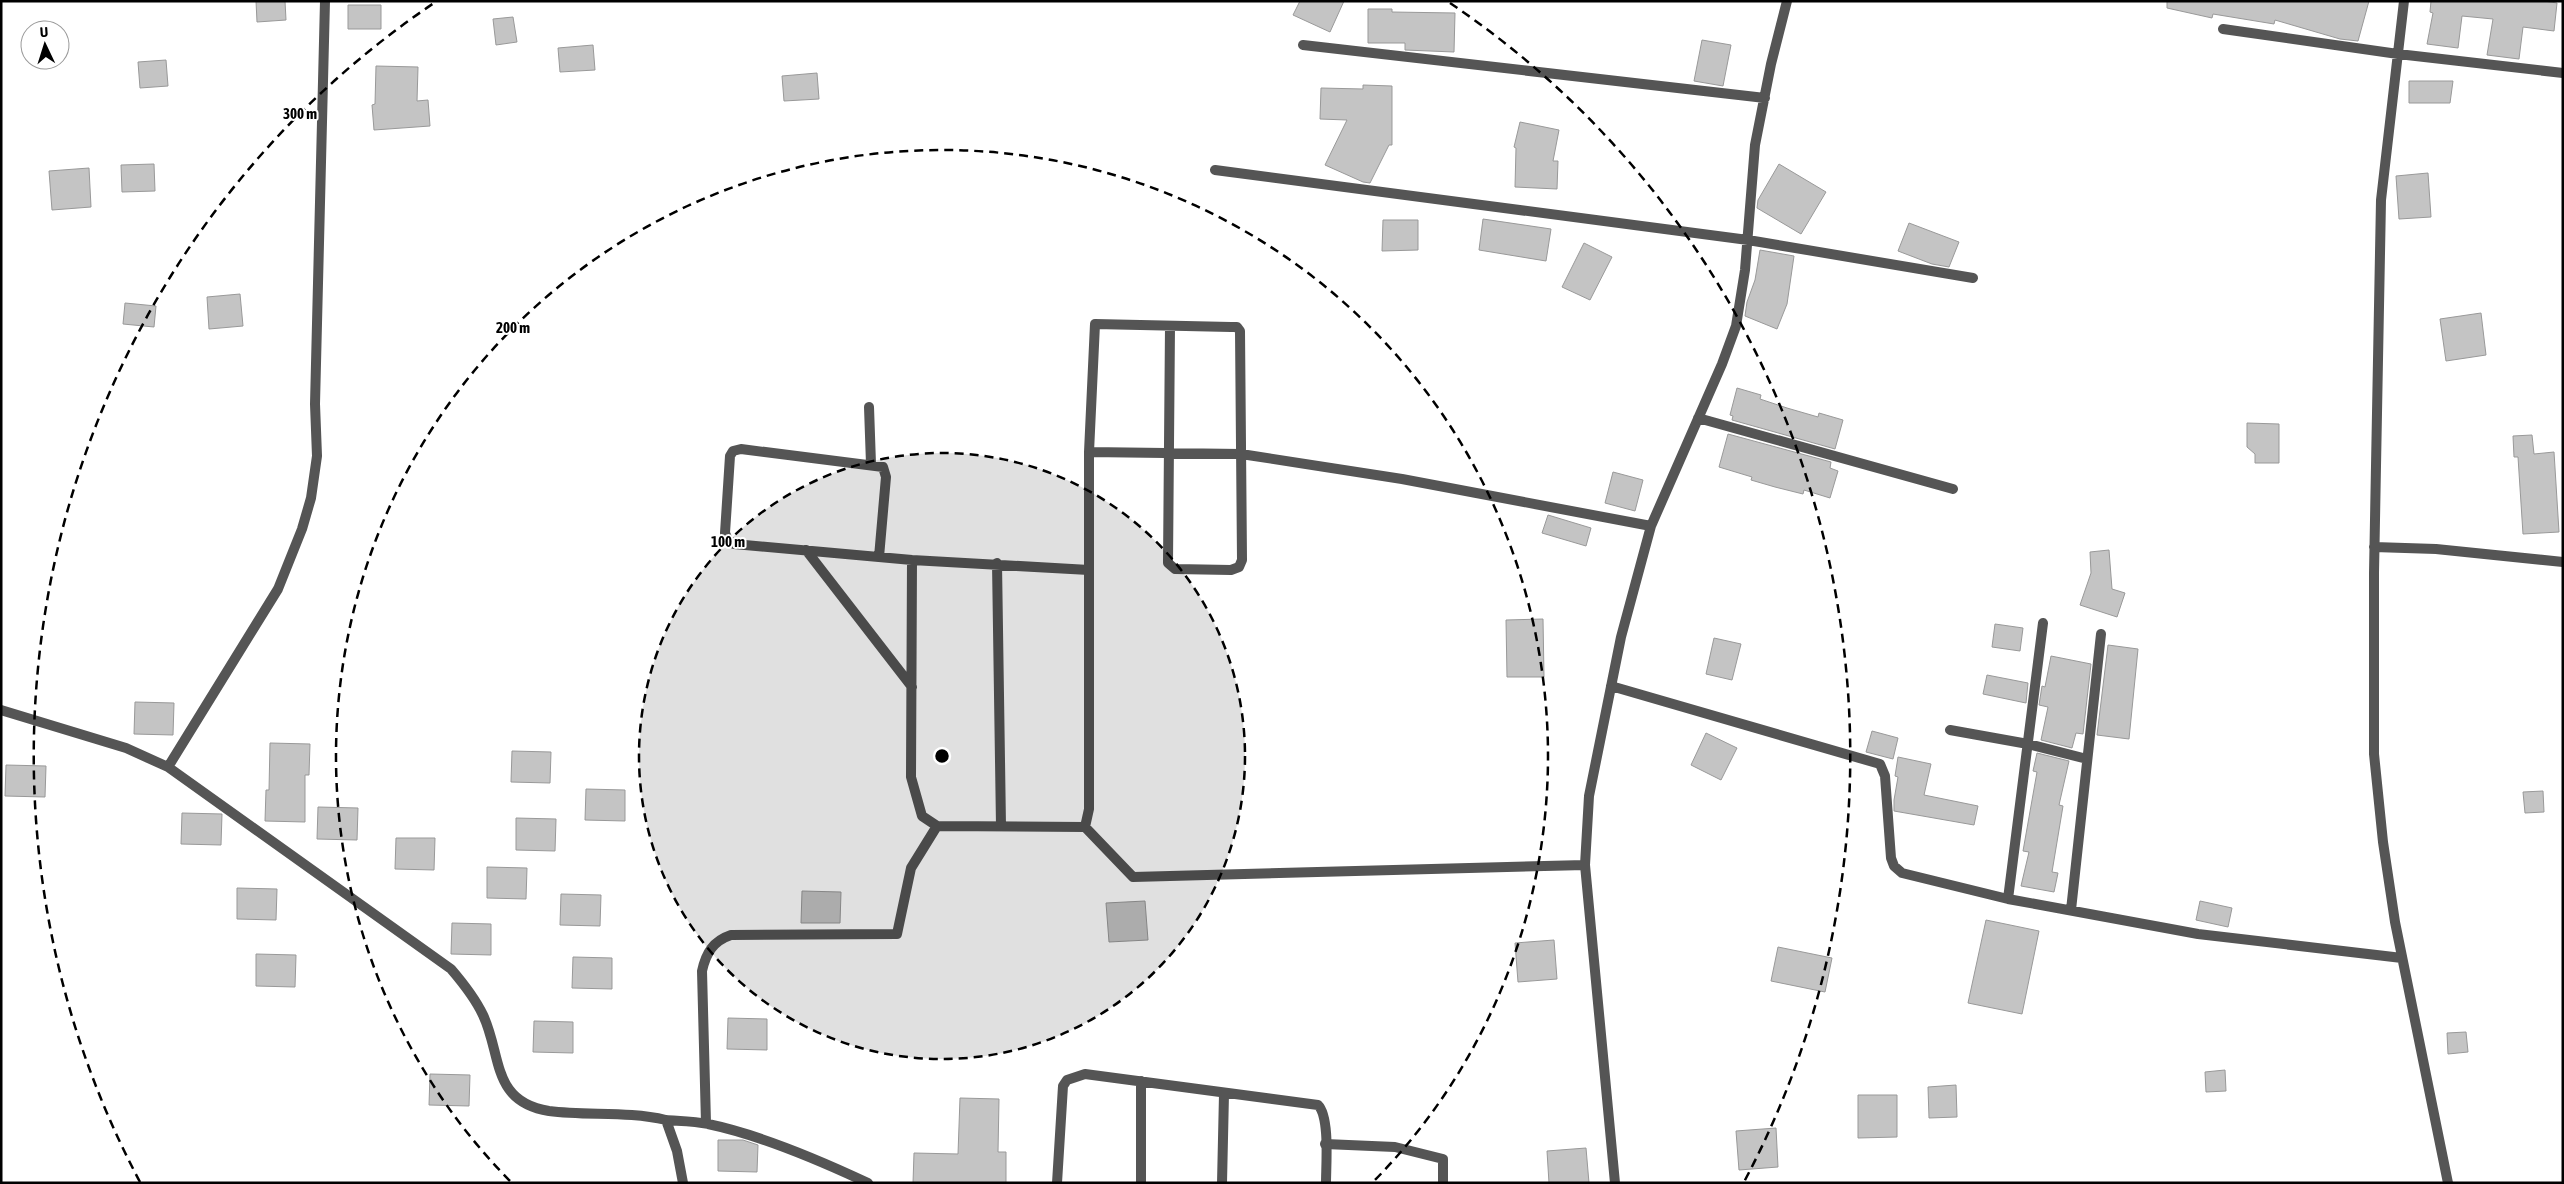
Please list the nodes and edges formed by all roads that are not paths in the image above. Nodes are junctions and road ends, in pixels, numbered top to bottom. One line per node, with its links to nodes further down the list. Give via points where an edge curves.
1 (325, 1): 36 (street, via 315,395 317,456 310,498 302,529 278,589)
2 (1787, 1): 8 (street)
3 (2404, 1): 6 (street)
4 (2222, 29): 6 (street)
5 (1303, 45): 8 (street)
6 (2398, 54): 7 (street); 21 (street, via 2381,200)
7 (2563, 73)
8 (1765, 98): 10 (street, via 1755,145)
9 (1215, 170): 10 (street)
10 (1748, 240): 11 (street); 14 (street, via 1736,326)
11 (1973, 278)
12 (1170, 326): 15 (street, via 1095,324); 16 (street); 17 (street, via 1237,327 1240,331)
13 (868, 407): 18 (street)
14 (1698, 418): 19 (street); 20 (street)
15 (1089, 452): 16 (street); 27 (street)
16 (1168, 453): 17 (street); 17 (street, via 1168,563 1175,569 1231,570 1239,567 1242,560)
17 (1241, 454): 20 (street)
18 (872, 464): 22 (street, via 741,448 733,451 729,466 725,533 728,540 734,544); 23 (street, via 883,467 886,477)
19 (1954, 489)
20 (1651, 526): 30 (street, via 1631,594)
21 (2374, 547): 25 (street, via 2436,548); 43 (street, via 2374,754 2383,842)
22 (806, 550): 23 (street); 31 (street)
23 (879, 557): 24 (street)
24 (912, 560): 26 (street); 31 (street)
25 (2563, 562)
26 (997, 563): 27 (street); 38 (street)
27 (1089, 570): 39 (street, via 1089,809)
28 (2043, 623): 34 (street)
29 (2101, 634): 35 (street)
30 (1611, 686): 40 (street, via 1589,796); 41 (street, via 1880,764 1886,776 1891,858 1898,870)
31 (912, 687): 37 (street, via 912,777 922,816)
32 (1, 710): 36 (street, via 126,748)
33 (1950, 730): 34 (street)
34 (2028, 744): 35 (street); 41 (street)
35 (2087, 759): 42 (street)
36 (168, 767): 46 (street, via 450,969 484,1016 501,1077 509,1092 524,1103 548,1111 649,1116)
37 (937, 826): 38 (street); 47 (street, via 911,868 897,934 731,935 721,938 711,947 702,971)
38 (1001, 826): 39 (street)
39 (1085, 827): 40 (street, via 1133,877)
40 (1585, 864): 56 (street)
41 (2008, 899): 42 (street)
42 (2071, 910): 43 (street, via 2198,934)
43 (2402, 958): 57 (street)
44 (1141, 1081): 45 (street); 51 (street, via 1085,1074 1066,1080 1062,1094); 52 (street)
45 (1224, 1094): 48 (street, via 1318,1105 1324,1115); 53 (street)
46 (666, 1120): 47 (street); 49 (street, via 677,1151)
47 (706, 1123): 50 (street, via 783,1148)
48 (1326, 1144): 54 (street); 55 (street, via 1395,1147 1443,1159)
49 (683, 1183)
50 (868, 1183)
51 (1057, 1183)
52 (1141, 1183)
53 (1222, 1183)
54 (1326, 1183)
55 (1443, 1183)
56 (1615, 1183)
57 (2448, 1183)

